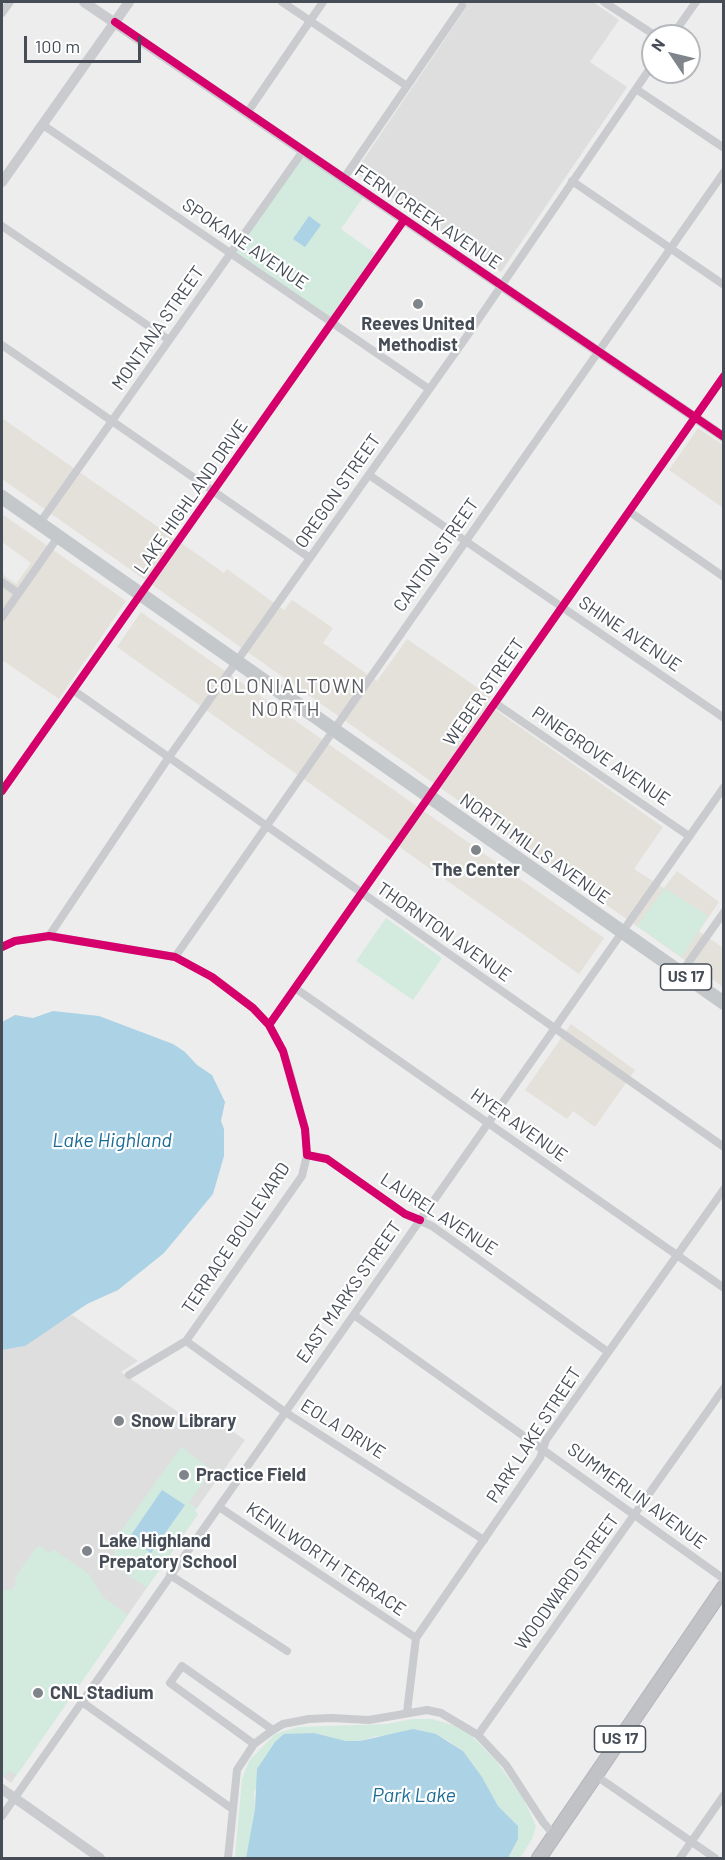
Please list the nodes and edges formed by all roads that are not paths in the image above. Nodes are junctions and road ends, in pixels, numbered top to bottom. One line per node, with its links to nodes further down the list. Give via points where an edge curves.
1 (10, 2): 9 (street)
2 (84, 2): 11 (street, FERN CREEK AVENUE)
3 (129, 2): 11 (street)
4 (282, 2): 10 (street)
5 (323, 2): 10 (street)
6 (604, 2): 13 (street)
7 (696, 2): 12 (street)
8 (462, 6): 15 (street)
9 (2, 13)
10 (310, 20): 15 (street); 17 (street)
11 (115, 22): 17 (street, FERN CREEK AVENUE); 18 (street)
12 (680, 24)
13 (641, 26)
14 (641, 82): 16 (street, OREGON STREET)
15 (407, 86): 22 (street)
16 (636, 89): 19 (street); 23 (street, OREGON STREET)
17 (247, 113): 20 (street, FERN CREEK AVENUE)
18 (43, 125): 24 (street); 28 (street, SPOKANE AVENUE)
19 (723, 148)
20 (303, 151): 22 (street, FERN CREEK AVENUE); 28 (street, MONTANA STREET)
21 (723, 172): 27 (street, CANTON STREET)
22 (344, 178): 25 (street, FERN CREEK AVENUE)
23 (572, 181): 27 (street); 29 (street, OREGON STREET)
24 (2, 182)
25 (405, 220): 29 (street, FERN CREEK AVENUE); 31 (street, LAKE HIGHLAND DRIVE)
26 (2, 226): 32 (street)
27 (672, 249): 30 (street); 34 (street, CANTON STREET)
28 (230, 254): 31 (street, SPOKANE AVENUE); 32 (street, MONTANA STREET)
29 (502, 285): 34 (street, FERN CREEK AVENUE); 36 (street, OREGON STREET)
30 (723, 285)
31 (332, 323): 36 (street, SPOKANE AVENUE); 41 (street, LAKE HIGHLAND DRIVE)
32 (169, 340): 38 (street, MONTANA STREET)
33 (2, 345): 38 (street)
34 (599, 352): 37 (street, FERN CREEK AVENUE); 46 (street, CANTON STREET)
35 (723, 376): 37 (street, WEBER STREET)
36 (429, 389): 40 (street, OREGON STREET)
37 (696, 418): 39 (street, FERN CREEK AVENUE); 43 (street, WEBER STREET)
38 (112, 421): 41 (street); 44 (street, MONTANA STREET)
39 (723, 437)
40 (369, 475): 46 (street, SHINE AVENUE); 47 (street, OREGON STREET)
41 (213, 491): 47 (street); 51 (street, LAKE HIGHLAND DRIVE)
42 (2, 497): 44 (main road, NORTH MILLS AVENUE / US 17)
43 (630, 512): 48 (street); 52 (street, WEBER STREET)
44 (39, 524): 45 (main road, NORTH MILLS AVENUE / US 17)
45 (58, 537): 50 (street); 51 (main road, NORTH MILLS AVENUE / US 17)
46 (466, 541): 52 (street, SHINE AVENUE); 58 (street, CANTON STREET)
47 (310, 558): 54 (street, OREGON STREET)
48 (723, 577)
49 (2, 582): 50 (street)
50 (18, 593): 53 (street)
51 (141, 595): 54 (main road, NORTH MILLS AVENUE / US 17); 55 (street, LAKE HIGHLAND DRIVE)
52 (562, 608): 56 (street, WEBER STREET); 57 (street, SHINE AVENUE)
53 (2, 617)
54 (238, 662): 58 (main road, NORTH MILLS AVENUE / US 17); 59 (street, OREGON STREET)
55 (73, 690): 59 (street, THORNTON AVENUE); 61 (street, LAKE HIGHLAND DRIVE)
56 (495, 703): 62 (street, WEBER STREET); 64 (street, PINEGROVE AVENUE)
57 (723, 718)
58 (334, 730): 62 (main road, NORTH MILLS AVENUE / US 17); 63 (street, CANTON STREET)
59 (169, 757): 63 (street, THORNTON AVENUE); 68 (street, OREGON STREET)
60 (723, 787): 64 (street, EAST MARKS STREET)
61 (2, 791)
62 (429, 796): 65 (street, WEBER STREET); 67 (main road, NORTH MILLS AVENUE / US 17)
63 (266, 827): 65 (street, THORNTON AVENUE); 70 (street, CANTON STREET)
64 (689, 836): 67 (street, EAST MARKS STREET)
65 (363, 894): 72 (street, WEBER STREET); 75 (street, THORNTON AVENUE)
66 (723, 912): 71 (street)
67 (622, 932): 71 (main road, NORTH MILLS AVENUE / US 17); 75 (street, EAST MARKS STREET)
68 (50, 936): 69 (street, TERRACE BOULEVARD); 70 (street, TERRACE BOULEVARD)
69 (2, 947)
70 (175, 957): 74 (street, TERRACE BOULEVARD, via 236,994)
71 (681, 973): 73 (main road, NORTH MILLS AVENUE / US 17)
72 (295, 988): 74 (street, WEBER STREET); 76 (street, HYER AVENUE)
73 (723, 1003)
74 (269, 1025): 78 (street, TERRACE BOULEVARD, via 290,1073 305,1129)
75 (555, 1028): 76 (street, EAST MARKS STREET); 77 (street, THORNTON AVENUE)
76 (488, 1124): 80 (street, EAST MARKS STREET); 81 (street, HYER AVENUE)
77 (723, 1146)
78 (307, 1155): 80 (street, LAUREL AVENUE, via 327,1159 405,1214); 84 (street, TERRACE BOULEVARD, via 302,1176)
79 (723, 1189): 81 (street, PARK LAKE STREET)
80 (420, 1220): 83 (street, EAST MARKS STREET); 85 (street, LAUREL AVENUE)
81 (677, 1255): 82 (street, HYER AVENUE); 85 (street, PARK LAKE STREET)
82 (723, 1288)
83 (354, 1315): 88 (street, EAST MARKS STREET); 89 (street, SUMMERLIN AVENUE)
84 (186, 1341): 86 (street, TERRACE BOULEVARD); 88 (street, EOLA DRIVE)
85 (608, 1352): 89 (street, PARK LAKE STREET)
86 (129, 1375)
87 (723, 1388): 91 (street, WOODWARD STREET)
88 (285, 1412): 90 (street, EAST MARKS STREET); 92 (street, EOLA DRIVE)
89 (543, 1449): 91 (street, SUMMERLIN AVENUE); 92 (street, PARK LAKE STREET)
90 (219, 1506): 93 (street, EAST MARKS STREET); 96 (street, KENILWORTH TERRACE)
91 (635, 1515): 94 (street, SUMMERLIN AVENUE); 101 (street, WOODWARD STREET)
92 (484, 1540): 96 (street, PARK LAKE STREET)
93 (170, 1575): 97 (street); 98 (street, EAST MARKS STREET)
94 (723, 1579)
95 (723, 1587): 103 (highway, US 17)
96 (416, 1638): 99 (street, PARK LAKE STREET)
97 (287, 1651)
98 (82, 1702): 106 (street, EAST MARKS STREET); 107 (street)
99 (407, 1712): 100 (street, via 369,1720 309,1719); 101 (street, via 441,1713)
100 (273, 1730): 102 (street); 102 (street, via 182,1666 170,1683)
101 (478, 1735): 109 (street, via 506,1765)
102 (254, 1744): 107 (street, via 237,1770)
103 (595, 1775): 109 (highway, US 17); 110 (street)
104 (2, 1789): 106 (street)
105 (723, 1795): 110 (street)
106 (14, 1797): 108 (street, EAST MARKS STREET); 111 (street)
107 (231, 1808): 112 (street)
108 (2, 1816)
109 (554, 1835): 113 (highway, US 17)
110 (691, 1842): 114 (street); 115 (street)
111 (100, 1858)
112 (228, 1858)
113 (538, 1858)
114 (680, 1858)
115 (715, 1858)

